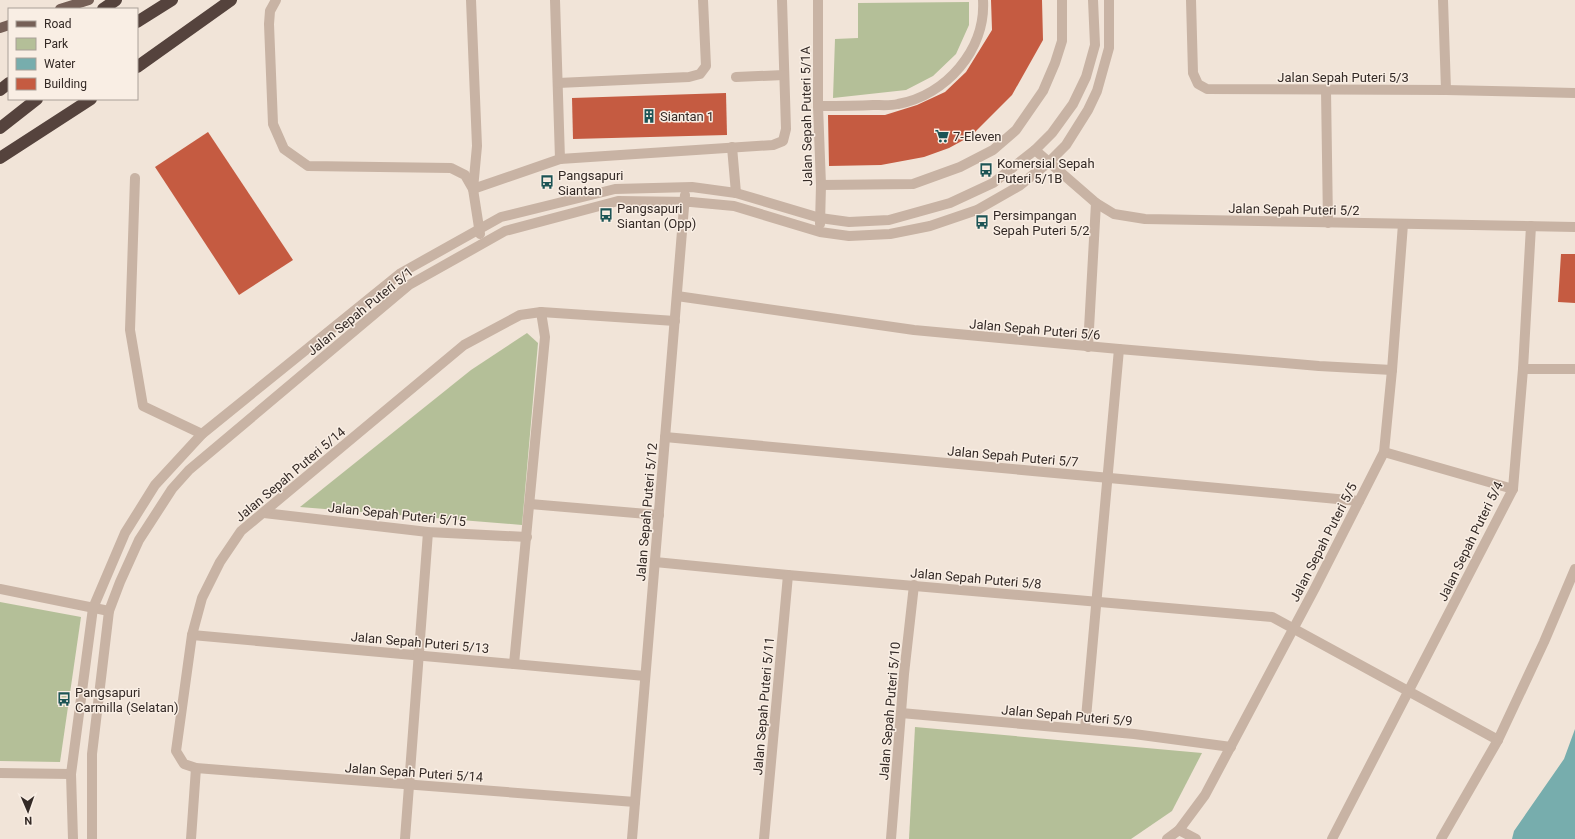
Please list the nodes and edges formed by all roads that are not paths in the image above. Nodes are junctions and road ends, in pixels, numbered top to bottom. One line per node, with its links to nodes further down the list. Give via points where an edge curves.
1 (89, 0): 17 (main road)
2 (116, 0): 18 (highway)
3 (172, 0): 19 (highway)
4 (231, 0): 20 (highway)
5 (276, 0): 41 (street, via 270,10 269,24 272,106 273,124 284,149 308,166 451,168 465,175)
6 (471, 0): 41 (street, via 477,146)
7 (555, 0): 24 (street)
8 (703, 0): 24 (street, via 706,66 700,74 688,77)
9 (782, 0): 21 (street)
10 (818, 0): 31 (street, Jalan Sepah Puteri 5/1A)
11 (983, 0): 31 (street, via 984,14 978,36 966,61 949,80 924,96 897,104)
12 (1062, 0): 39 (street, via 1062,41 1043,91 1016,130 992,150 960,167 913,184)
13 (1093, 0): 34 (street, via 1095,46 1086,77 1073,104 1052,134)
14 (1108, 0): 37 (street, Jalan Sepah Puteri 5/1, via 1109,48 1096,91 1088,110 1066,144)
15 (1191, 0): 26 (street, Jalan Sepah Puteri 5/3, via 1193,73 1198,84 1207,89)
16 (1443, 0): 27 (street)
17 (63, 8)
18 (104, 8)
19 (138, 21)
20 (138, 66)
21 (784, 75): 22 (street); 33 (street, via 786,129 782,140 773,145)
22 (736, 77)
23 (8, 83): 25 (highway)
24 (558, 83): 36 (street)
25 (0, 90)
26 (1326, 90): 27 (street, Jalan Sepah Puteri 5/3); 46 (street)
27 (1446, 90): 28 (street, Jalan Sepah Puteri 5/3)
28 (1575, 93)
29 (36, 100): 32 (highway)
30 (89, 100): 35 (highway)
31 (818, 106): 39 (street, Jalan Sepah Puteri 5/1A)
32 (0, 128)
33 (732, 147): 36 (street); 42 (street)
34 (1035, 150): 37 (street, Jalan Sepah Puteri 5/2); 45 (street, via 993,183 950,203 889,220 849,222)
35 (0, 158)
36 (560, 159): 41 (street)
37 (1049, 162): 44 (street, Jalan Sepah Puteri 5/2); 51 (street, Jalan Sepah Puteri 5/1, via 1020,186 977,210 930,226 890,234 849,236)
38 (135, 178): 61 (street, via 130,330 143,406)
39 (821, 185): 45 (street, Jalan Sepah Puteri 5/1A)
40 (686, 188): 42 (street); 43 (street, Jalan Sepah Puteri 5/12); 50 (street, via 615,189 501,217)
41 (473, 189): 50 (street)
42 (736, 193): 45 (street)
43 (685, 202): 51 (street, Jalan Sepah Puteri 5/1, via 734,206); 52 (street, Jalan Sepah Puteri 5/1, via 618,202 505,231); 53 (street, Jalan Sepah Puteri 5/12)
44 (1096, 203): 46 (street, Jalan Sepah Puteri 5/2, via 1114,214 1145,219); 56 (street)
45 (820, 218): 51 (street, Jalan Sepah Puteri 5/1A)
46 (1328, 223): 47 (street, Jalan Sepah Puteri 5/2)
47 (1403, 224): 48 (street, Jalan Sepah Puteri 5/2); 60 (street, Jalan Sepah Puteri 5/5)
48 (1531, 226): 49 (street, Jalan Sepah Puteri 5/2); 58 (street, Jalan Sepah Puteri 5/4)
49 (1575, 227)
50 (479, 229): 52 (street); 61 (street, via 401,272)
51 (820, 232)
52 (481, 244): 79 (street, Jalan Sepah Puteri 5/1, via 408,286 188,470 138,540)
53 (677, 296): 55 (street, Jalan Sepah Puteri 5/12); 56 (street, Jalan Sepah Puteri 5/6, via 914,330)
54 (541, 312): 55 (street, Jalan Sepah Puteri 5/14); 67 (street, via 545,337); 68 (street, Jalan Sepah Puteri 5/14, via 520,315 464,345)
55 (675, 321): 62 (street, Jalan Sepah Puteri 5/12)
56 (1088, 347): 57 (street, Jalan Sepah Puteri 5/6)
57 (1119, 349): 60 (street, Jalan Sepah Puteri 5/6); 64 (street)
58 (1523, 369): 59 (street); 65 (street, Jalan Sepah Puteri 5/4)
59 (1575, 369)
60 (1392, 370): 63 (street, Jalan Sepah Puteri 5/5)
61 (202, 434): 78 (street, via 155,485 128,527)
62 (665, 437): 64 (street, Jalan Sepah Puteri 5/7); 69 (street, Jalan Sepah Puteri 5/12)
63 (1384, 452): 65 (street); 66 (street, Jalan Sepah Puteri 5/5)
64 (1108, 477): 66 (street, Jalan Sepah Puteri 5/7); 77 (street)
65 (1512, 489): 85 (street, Jalan Sepah Puteri 5/4)
66 (1359, 500): 80 (street, Jalan Sepah Puteri 5/5)
67 (530, 504): 69 (street); 71 (street)
68 (264, 513): 70 (street, Jalan Sepah Puteri 5/15); 81 (street, Jalan Sepah Puteri 5/14, via 241,532 220,562 202,598)
69 (659, 515): 72 (street, Jalan Sepah Puteri 5/12)
70 (428, 532): 71 (street, Jalan Sepah Puteri 5/15); 82 (street)
71 (527, 537): 83 (street)
72 (655, 562): 74 (street, Jalan Sepah Puteri 5/8); 84 (street, Jalan Sepah Puteri 5/12)
73 (1575, 569): 88 (street)
74 (788, 575): 75 (street, Jalan Sepah Puteri 5/8); 101 (street, Jalan Sepah Puteri 5/11)
75 (914, 585): 77 (street, Jalan Sepah Puteri 5/8); 86 (street, Jalan Sepah Puteri 5/10)
76 (0, 589): 78 (street)
77 (1096, 601): 80 (street, Jalan Sepah Puteri 5/8, via 1272,617); 87 (street)
78 (93, 608): 79 (street); 92 (street)
79 (109, 611): 97 (street, Jalan Sepah Puteri 5/1, via 92,754)
80 (1293, 627): 85 (street, Jalan Sepah Puteri 5/8); 89 (street, Jalan Sepah Puteri 5/5)
81 (192, 635): 82 (street, Jalan Sepah Puteri 5/13); 90 (street, Jalan Sepah Puteri 5/14, via 176,751 184,764)
82 (418, 655): 83 (street, Jalan Sepah Puteri 5/13); 93 (street)
83 (514, 664): 84 (street, Jalan Sepah Puteri 5/13)
84 (645, 676): 94 (street, Jalan Sepah Puteri 5/12)
85 (1408, 690): 88 (street, Jalan Sepah Puteri 5/8); 105 (street, Jalan Sepah Puteri 5/4)
86 (901, 713): 87 (street, Jalan Sepah Puteri 5/9); 102 (street, Jalan Sepah Puteri 5/10)
87 (1085, 729): 89 (street, Jalan Sepah Puteri 5/9)
88 (1498, 740): 106 (street)
89 (1231, 746): 95 (street, Jalan Sepah Puteri 5/5, via 1205,795)
90 (196, 768): 93 (street, Jalan Sepah Puteri 5/14); 98 (street)
91 (0, 773): 92 (street)
92 (71, 774): 96 (street)
93 (410, 785): 94 (street, Jalan Sepah Puteri 5/14); 99 (street)
94 (635, 802): 100 (street, Jalan Sepah Puteri 5/12)
95 (1179, 830): 103 (street, Jalan Sepah Puteri 5/5); 104 (street)
96 (73, 839)
97 (92, 839)
98 (191, 839)
99 (405, 839)
100 (632, 839)
101 (764, 839)
102 (891, 839)
103 (1167, 839)
104 (1196, 839)
105 (1332, 839)
106 (1441, 839)

